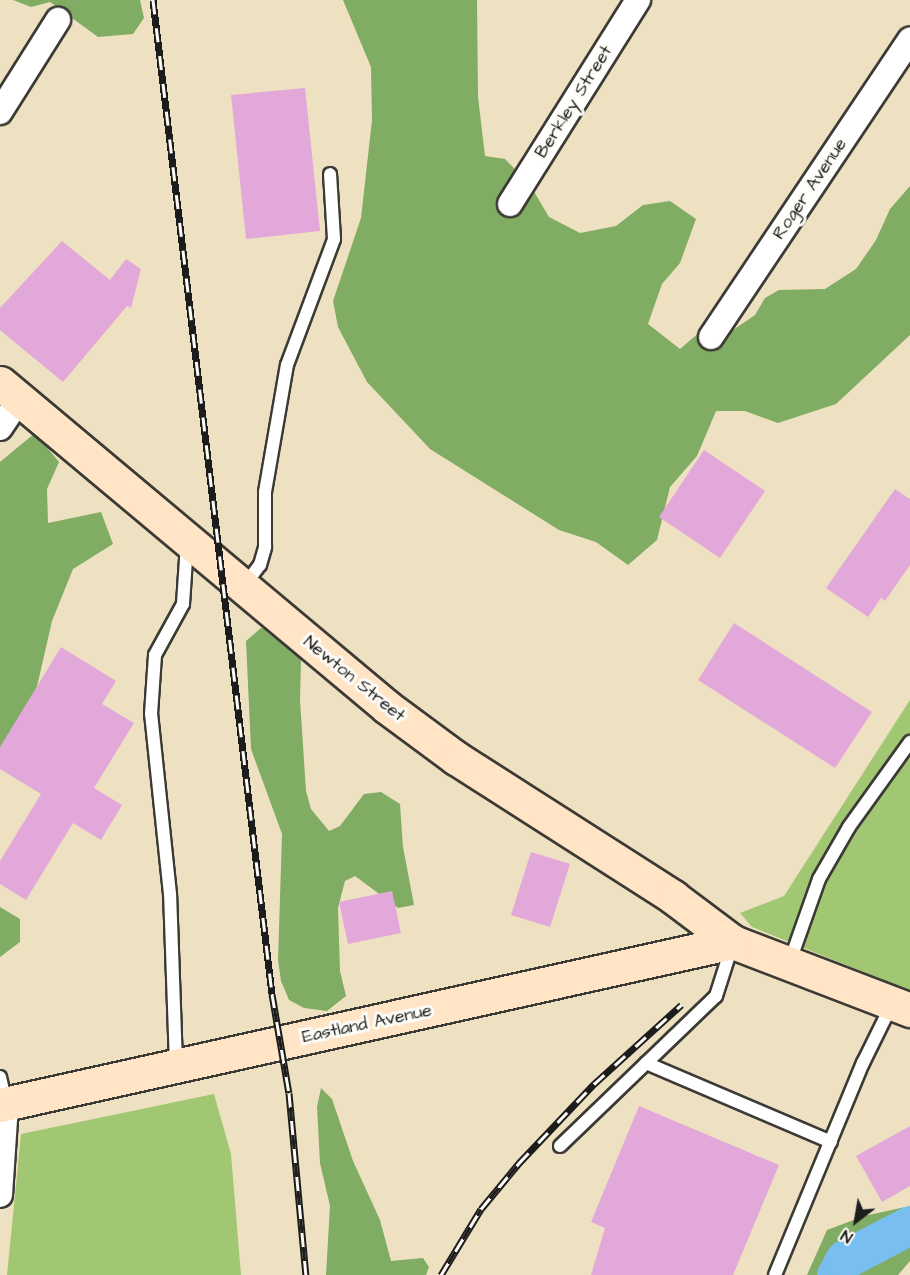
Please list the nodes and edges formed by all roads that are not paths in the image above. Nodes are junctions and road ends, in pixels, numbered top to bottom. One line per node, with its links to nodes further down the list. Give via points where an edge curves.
1 (638, 0): 6 (street, Berkley Street)
2 (58, 20): 4 (street)
3 (910, 40): 7 (street, Roger Avenue)
4 (0, 112)
5 (330, 174): 11 (lane, via 334,239 287,365 265,492 265,547 260,565)
6 (510, 204)
7 (711, 337)
8 (9, 391): 9 (street); 10 (street, Newton Street)
9 (0, 428)
10 (188, 539): 11 (street, Newton Street); 17 (lane, via 183,604 155,654 151,714 171,894)
11 (243, 587): 13 (street, Newton Street, via 428,739 673,897)
12 (910, 742): 14 (lane, via 849,827 819,879)
13 (733, 942): 14 (street); 16 (lane, via 716,996); 17 (street, Eastland Avenue)
14 (790, 962): 15 (street)
15 (902, 1006): 19 (lane)
16 (646, 1063): 19 (lane); 20 (lane)
17 (176, 1065): 18 (street, Eastland Avenue)
18 (2, 1095): 21 (street)
19 (831, 1142): 22 (lane)
20 (560, 1146)
21 (0, 1195)
22 (776, 1275)

